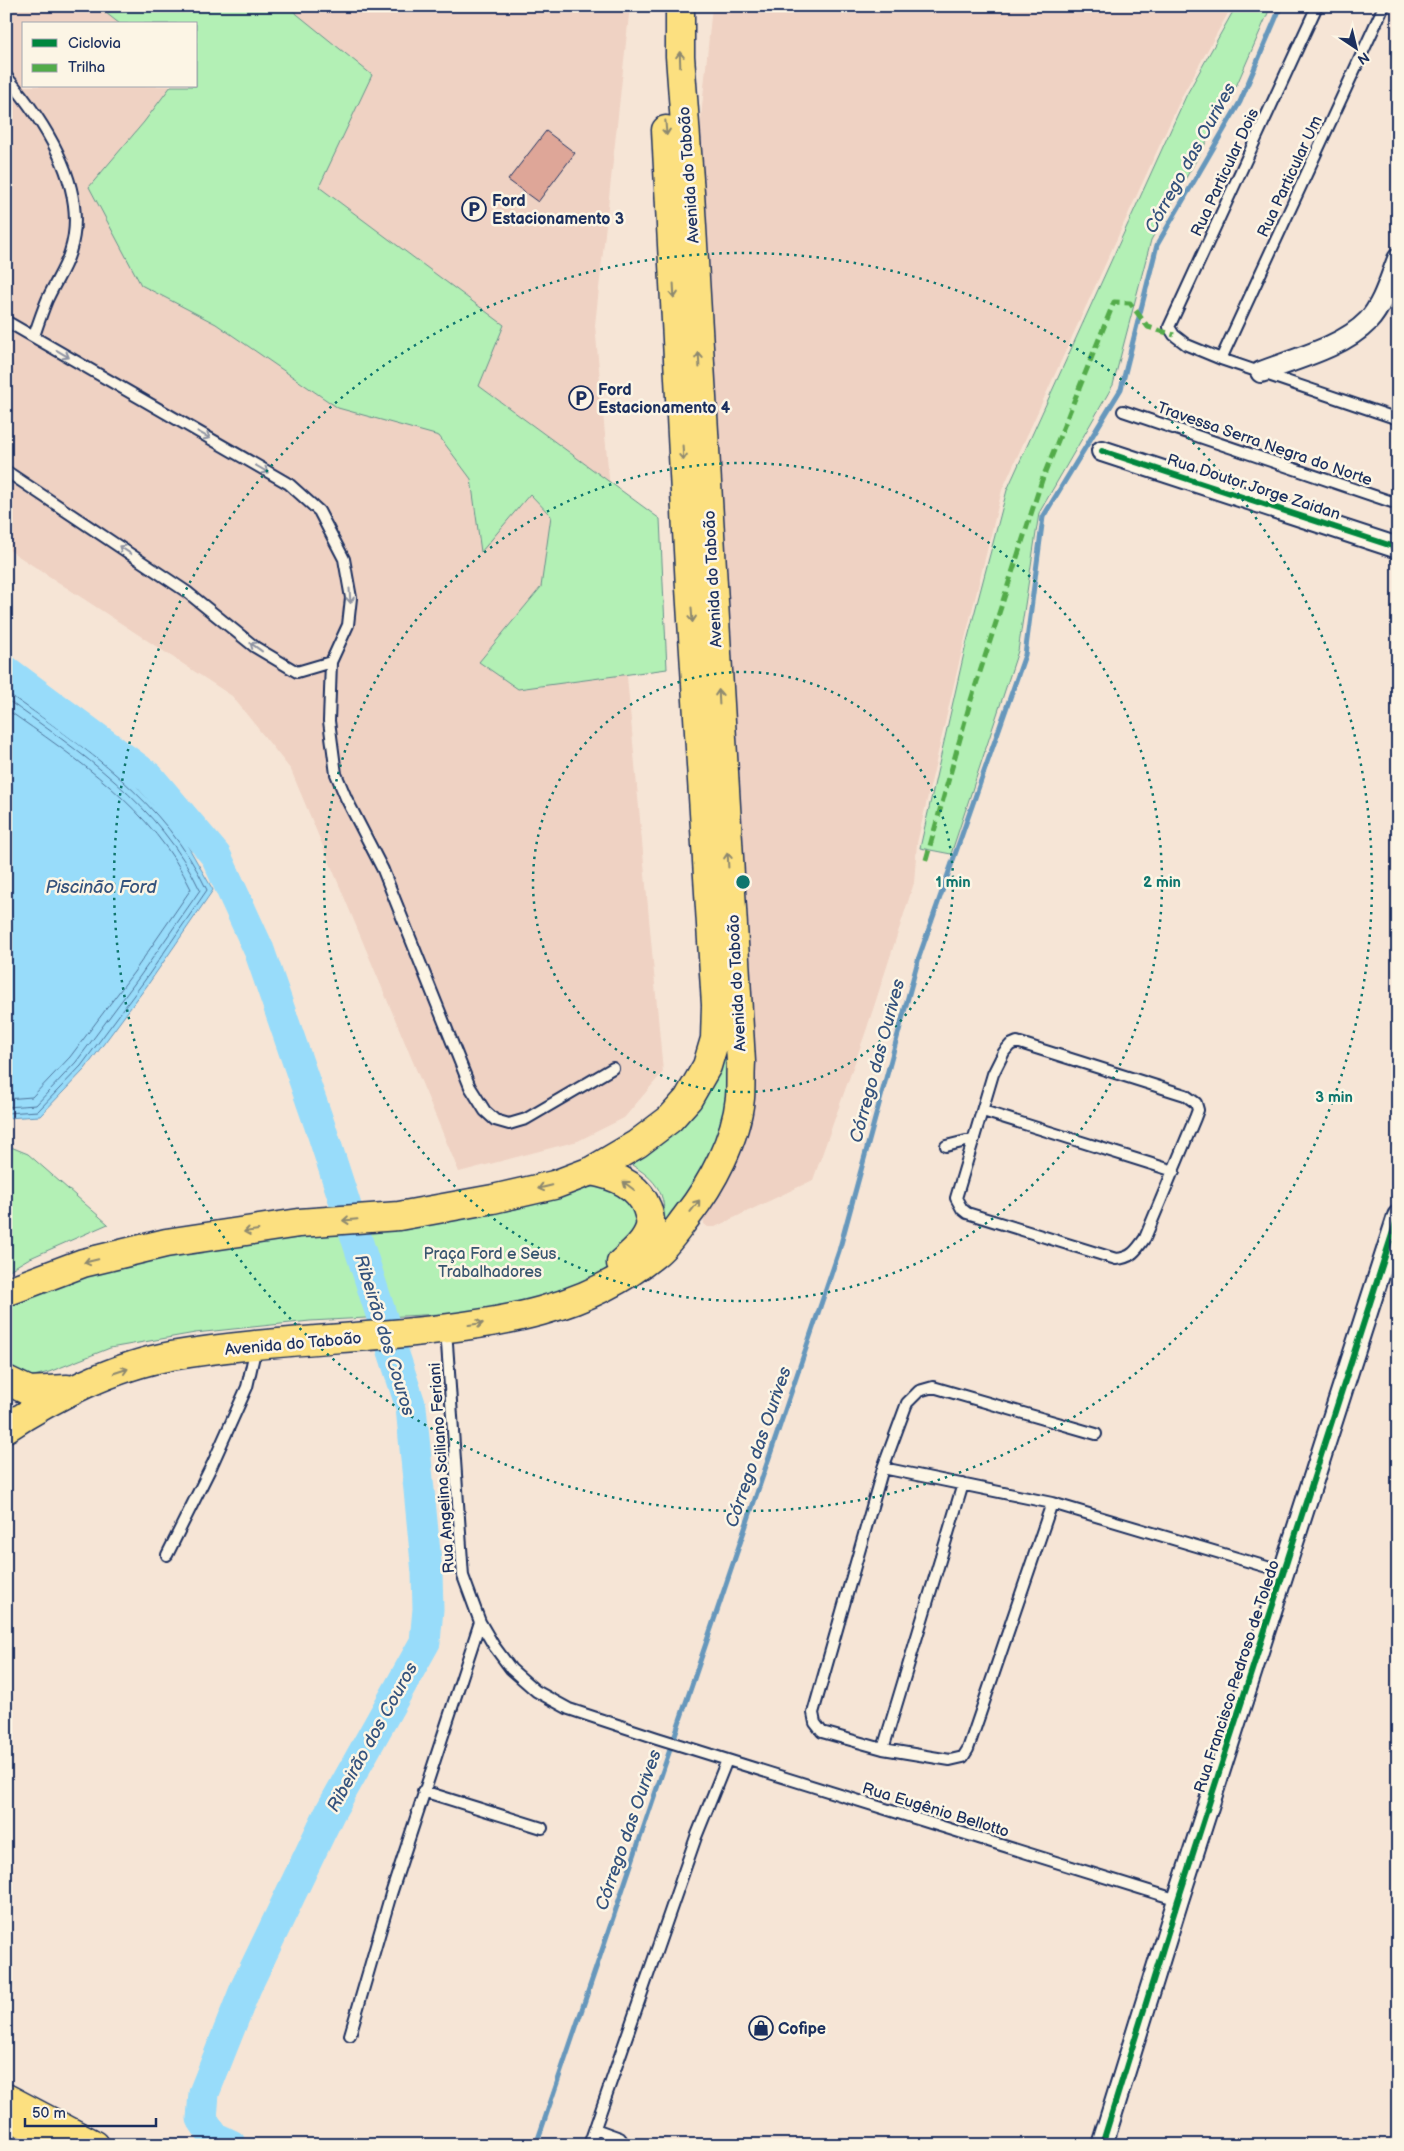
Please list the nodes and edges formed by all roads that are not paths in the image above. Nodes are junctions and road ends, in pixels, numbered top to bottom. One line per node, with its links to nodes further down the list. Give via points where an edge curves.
1 (663, 6): 22 (main road, Avenida do Taboão, one-way to 22, via 662,80 716,1005 715,1039 703,1074 688,1099 670,1119 637,1144)
2 (680, 6): 25 (main road, Avenida do Taboão, one-way to 2, via 704,1194 728,1145 740,1100 741,1062 680,56)
3 (1317, 6): 9 (lane, Rua Particular Dois, via 1169,327 1187,345)
4 (1384, 6): 9 (lane, Rua Particular Um)
5 (6, 76): 8 (lane, via 24,97 49,137 72,185 75,215 70,251)
6 (1398, 259): 10 (street, via 1382,299 1369,320 1356,331 1340,341)
7 (6, 321): 8 (lane)
8 (34, 336): 17 (lane, one-way to 17, via 289,484 319,511 344,559 352,598 348,625)
9 (1221, 359): 10 (lane)
10 (1261, 372): 12 (lane)
11 (1123, 411): 15 (lane, Travessa Serra Negra do Norte)
12 (1398, 418)
13 (1102, 451): 16 (street, Rua Doutor Jorge Zaidan)
14 (6, 471): 17 (lane, one-way to 14, via 297,672 278,661 187,592)
15 (1398, 504)
16 (1398, 548)
17 (331, 662): 18 (lane, via 329,721 336,774 383,870 470,1087 485,1111 496,1120 509,1124 526,1120)
18 (613, 1068)
19 (983, 1111): 20 (lane); 23 (lane); 23 (lane, via 993,1074 1004,1052 1017,1042 1025,1043 1192,1098 1198,1110)
20 (974, 1140): 21 (lane); 23 (lane, via 956,1198 962,1209 1116,1259 1126,1259 1145,1238)
21 (946, 1146)
22 (591, 1171): 25 (main road, one-way to 22, via 638,1193 629,1185); 26 (main road, Avenida do Taboão, one-way to 26, via 554,1185 399,1216 299,1224 166,1243 83,1264)
23 (1174, 1171)
24 (1398, 1216): 37 (street, Rua Francisco Pedroso de Toledo)
25 (660, 1232): 27 (main road, Avenida do Taboão, one-way to 25, via 520,1317 592,1293 644,1241)
26 (7, 1292)
27 (437, 1329): 28 (main road, Avenida do Taboão); 38 (lane, Rua Angelina Sciliano Feriani, via 463,1576)
28 (256, 1346): 30 (main road, Avenida do Taboão, one-way to 28, via 168,1357); 36 (lane, via 247,1387)
29 (6, 1380): 30 (main road, via 29,1390)
30 (75, 1388): 31 (main road, Avenida do Taboão)
31 (6, 1428)
32 (1096, 1434): 33 (lane, via 933,1387 919,1391 907,1403)
33 (884, 1468): 34 (lane); 40 (lane, via 813,1713 822,1732)
34 (963, 1484): 35 (lane); 40 (lane)
35 (1052, 1503): 37 (lane); 40 (lane, via 963,1757 950,1760)
36 (167, 1555)
37 (1284, 1572): 44 (street, Rua Francisco Pedroso de Toledo)
38 (480, 1622): 39 (lane, Rua Angelina Sciliano Feriani, via 511,1668 536,1691 569,1709); 42 (lane)
39 (686, 1747): 41 (lane, Rua Eugênio Bellotto)
40 (883, 1750)
41 (727, 1760): 44 (lane, Rua Eugênio Bellotto); 48 (lane, via 696,1837)
42 (424, 1791): 43 (lane); 45 (lane)
43 (542, 1828)
44 (1178, 1900): 53 (street, Rua Francisco Pedroso de Toledo)
45 (350, 2035)
46 (6, 2098): 50 (main road)
47 (6, 2116): 49 (main road)
48 (595, 2129): 51 (lane); 52 (lane, via 620,2138)
49 (76, 2145)
50 (95, 2145)
51 (589, 2145)
52 (625, 2145)
53 (1102, 2145)

